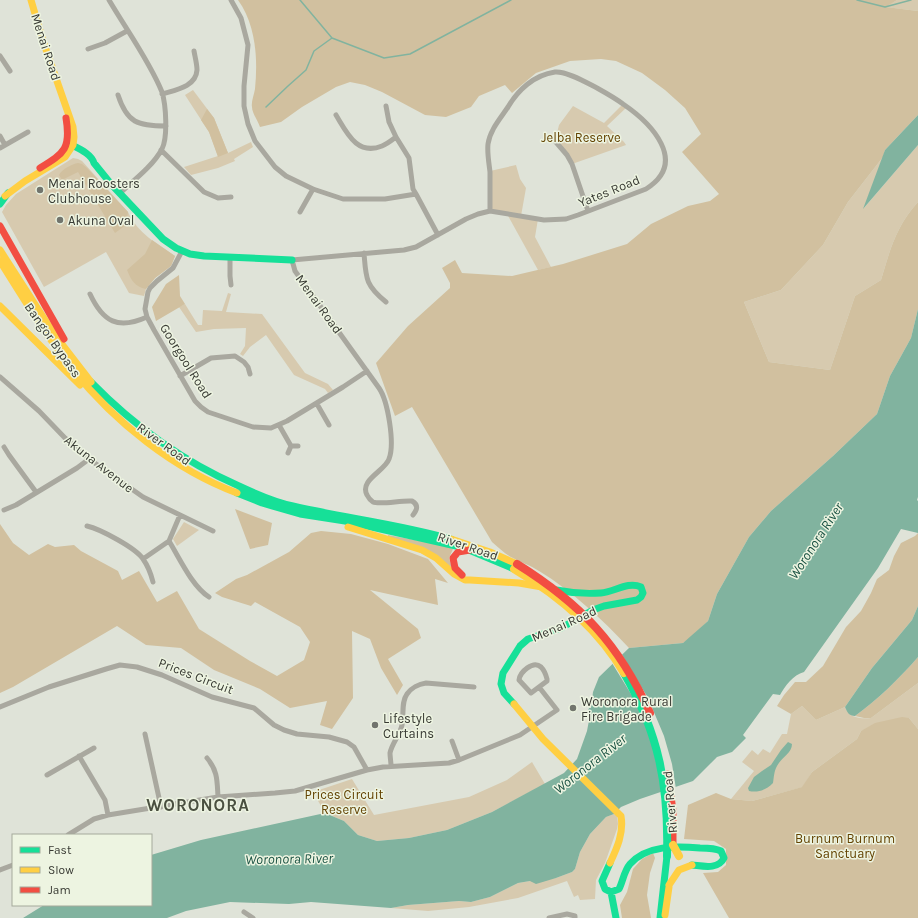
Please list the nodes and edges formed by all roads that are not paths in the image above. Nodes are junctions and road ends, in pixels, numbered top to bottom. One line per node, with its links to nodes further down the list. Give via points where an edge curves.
1 (31, 0): 19 (main road, Menai Road, via 73,127 74,138)
2 (109, 0): 4 (street)
3 (231, 0): 21 (street, via 241,18 248,45 244,106 248,124 256,141 275,167 286,176)
4 (127, 31): 5 (street); 10 (street)
5 (88, 49)
6 (194, 51): 10 (street, via 197,70 190,84)
7 (0, 56): 8 (street)
8 (10, 71)
9 (118, 94): 13 (street, via 128,117 139,124)
10 (162, 94): 13 (street)
11 (386, 106): 16 (street, via 389,122)
12 (336, 115): 16 (street, via 356,144 368,149 382,146)
13 (166, 126): 20 (street)
14 (28, 132): 18 (street)
15 (0, 136): 18 (street)
16 (396, 137): 24 (street, via 408,158)
17 (555, 141): 29 (street, via 572,164)
18 (3, 146)
19 (70, 146): 22 (main road, Menai Road, via 90,155); 23 (main road, via 64,158 58,163)
20 (161, 150): 22 (street, via 148,167); 25 (street, via 204,192 218,198)
21 (313, 189): 24 (street, via 343,199 385,199); 30 (street)
22 (120, 193): 36 (main road, Menai Road, via 163,239)
23 (4, 194): 26 (main road); 27 (main road)
24 (416, 194): 33 (street)
25 (231, 197)
26 (0, 200)
27 (0, 204)
28 (490, 211): 29 (street, Yates Road, via 544,220 566,219); 29 (street, Yates Road, via 488,145 491,132 518,91 532,80 556,72 568,74 587,83 625,105 654,133 665,151 664,170 653,184); 33 (street, Yates Road, via 466,219)
29 (588, 211)
30 (300, 212)
31 (0, 220): 34 (main road)
32 (0, 226): 34 (main road)
33 (438, 235): 37 (street, Yates Road, via 404,250)
34 (8, 239): 50 (main road, via 66,343)
35 (0, 250): 50 (main road, Bangor Bypass, via 64,349)
36 (182, 251): 38 (main road, Menai Road, via 196,255); 45 (street, Goorgool Road, via 173,268 150,288 146,300)
37 (364, 253): 39 (street, Yates Road); 43 (street, via 367,282)
38 (230, 257): 39 (main road, Menai Road); 41 (street)
39 (292, 260): 46 (street, Menai Road, via 295,272)
40 (0, 261): 52 (main road, Bangor Bypass, via 66,362)
41 (231, 285)
42 (90, 294): 45 (street, via 100,313 109,320 120,324)
43 (386, 302)
44 (0, 306): 52 (main road)
45 (146, 317): 48 (street, Goorgool Road)
46 (367, 370): 51 (street, Goorgool Road); 63 (street, Menai Road, via 385,401 391,446 389,461 366,485 365,491 372,502 412,501 417,508)
47 (250, 374): 48 (street, via 244,362 234,356 211,358)
48 (180, 376): 53 (street, Goorgool Road, via 195,401 208,412 253,427 271,428)
49 (0, 377): 59 (street, Akuna Avenue)
50 (110, 400): 70 (main road, River Road, via 153,438 181,458 262,496 292,505 431,533 483,549)
51 (317, 404): 53 (street, Goorgool Road); 54 (street)
52 (112, 414): 64 (main road, River Road, via 141,438 192,472 255,500)
53 (279, 425): 55 (street)
54 (329, 425)
55 (291, 446): 56 (street); 58 (street)
56 (298, 446)
57 (4, 447): 60 (street)
58 (288, 453)
59 (89, 459): 60 (street); 62 (street, Akuna Avenue, via 143,497)
60 (36, 492): 61 (street)
61 (4, 510)
62 (180, 515): 66 (street, Akuna Avenue); 67 (street)
63 (413, 515)
64 (312, 516): 68 (main road, River Road); 71 (main road, via 422,550 454,574)
65 (87, 526): 69 (street, via 130,548)
66 (213, 531)
67 (170, 541): 69 (street); 73 (street, via 195,584)
68 (470, 550): 70 (main road, River Road); 71 (main road, via 458,552 452,560 455,568)
69 (143, 559): 72 (street, via 152,574)
70 (516, 567): 91 (main road, River Road, bridge, via 577,614 611,654 635,693 651,731 662,769); 91 (main road, River Road, bridge, via 549,584 581,610 605,637 632,675 649,710 664,755 672,801)
71 (470, 580): 77 (main road, Menai Road, via 519,583 582,593 607,592 632,585 638,585 642,589 642,595 637,600 593,610 561,628 528,639 520,646 503,673 500,684 504,693)
72 (153, 582)
73 (209, 597)
74 (474, 687): 84 (street, via 426,683 410,690 405,699 402,726 391,749)
75 (539, 687): 75 (street, via 530,693 519,680 519,676 533,665 540,665 548,679); 77 (street, via 557,710)
76 (0, 707): 85 (street, Prices Circuit, via 49,687 106,669 120,665 137,667 162,674 212,697 254,708 274,725 288,732 347,742 354,747)
77 (532, 728): 83 (street); 96 (main road, Menai Road, via 618,811 622,819 624,824 602,881)
78 (145, 734): 88 (street)
79 (452, 741): 83 (street)
80 (94, 748): 81 (street)
81 (79, 756): 86 (street); 89 (street, via 105,800)
82 (207, 758): 87 (street, via 216,772)
83 (459, 760): 84 (street, via 449,763)
84 (391, 766): 85 (street)
85 (367, 770): 87 (street, via 295,791)
86 (47, 775)
87 (218, 797): 88 (street)
88 (161, 807): 89 (street)
89 (108, 816): 90 (street, via 94,819)
90 (70, 834)
91 (673, 856): 92 (main road); 95 (main road, River Road); 102 (main road, River Road)
92 (692, 864): 95 (main road, via 680,870); 96 (main road, River Road, via 718,865 723,862 724,855 716,849 699,847 652,849 631,862)
93 (12, 865): 94 (street)
94 (0, 870)
95 (669, 885): 103 (main road, River Road)
96 (612, 890): 101 (main road)
97 (244, 912): 98 (street)
98 (253, 918)
99 (549, 918): 100 (street, via 567,914)
100 (575, 918)
101 (616, 918)
102 (660, 918)
103 (665, 918)

